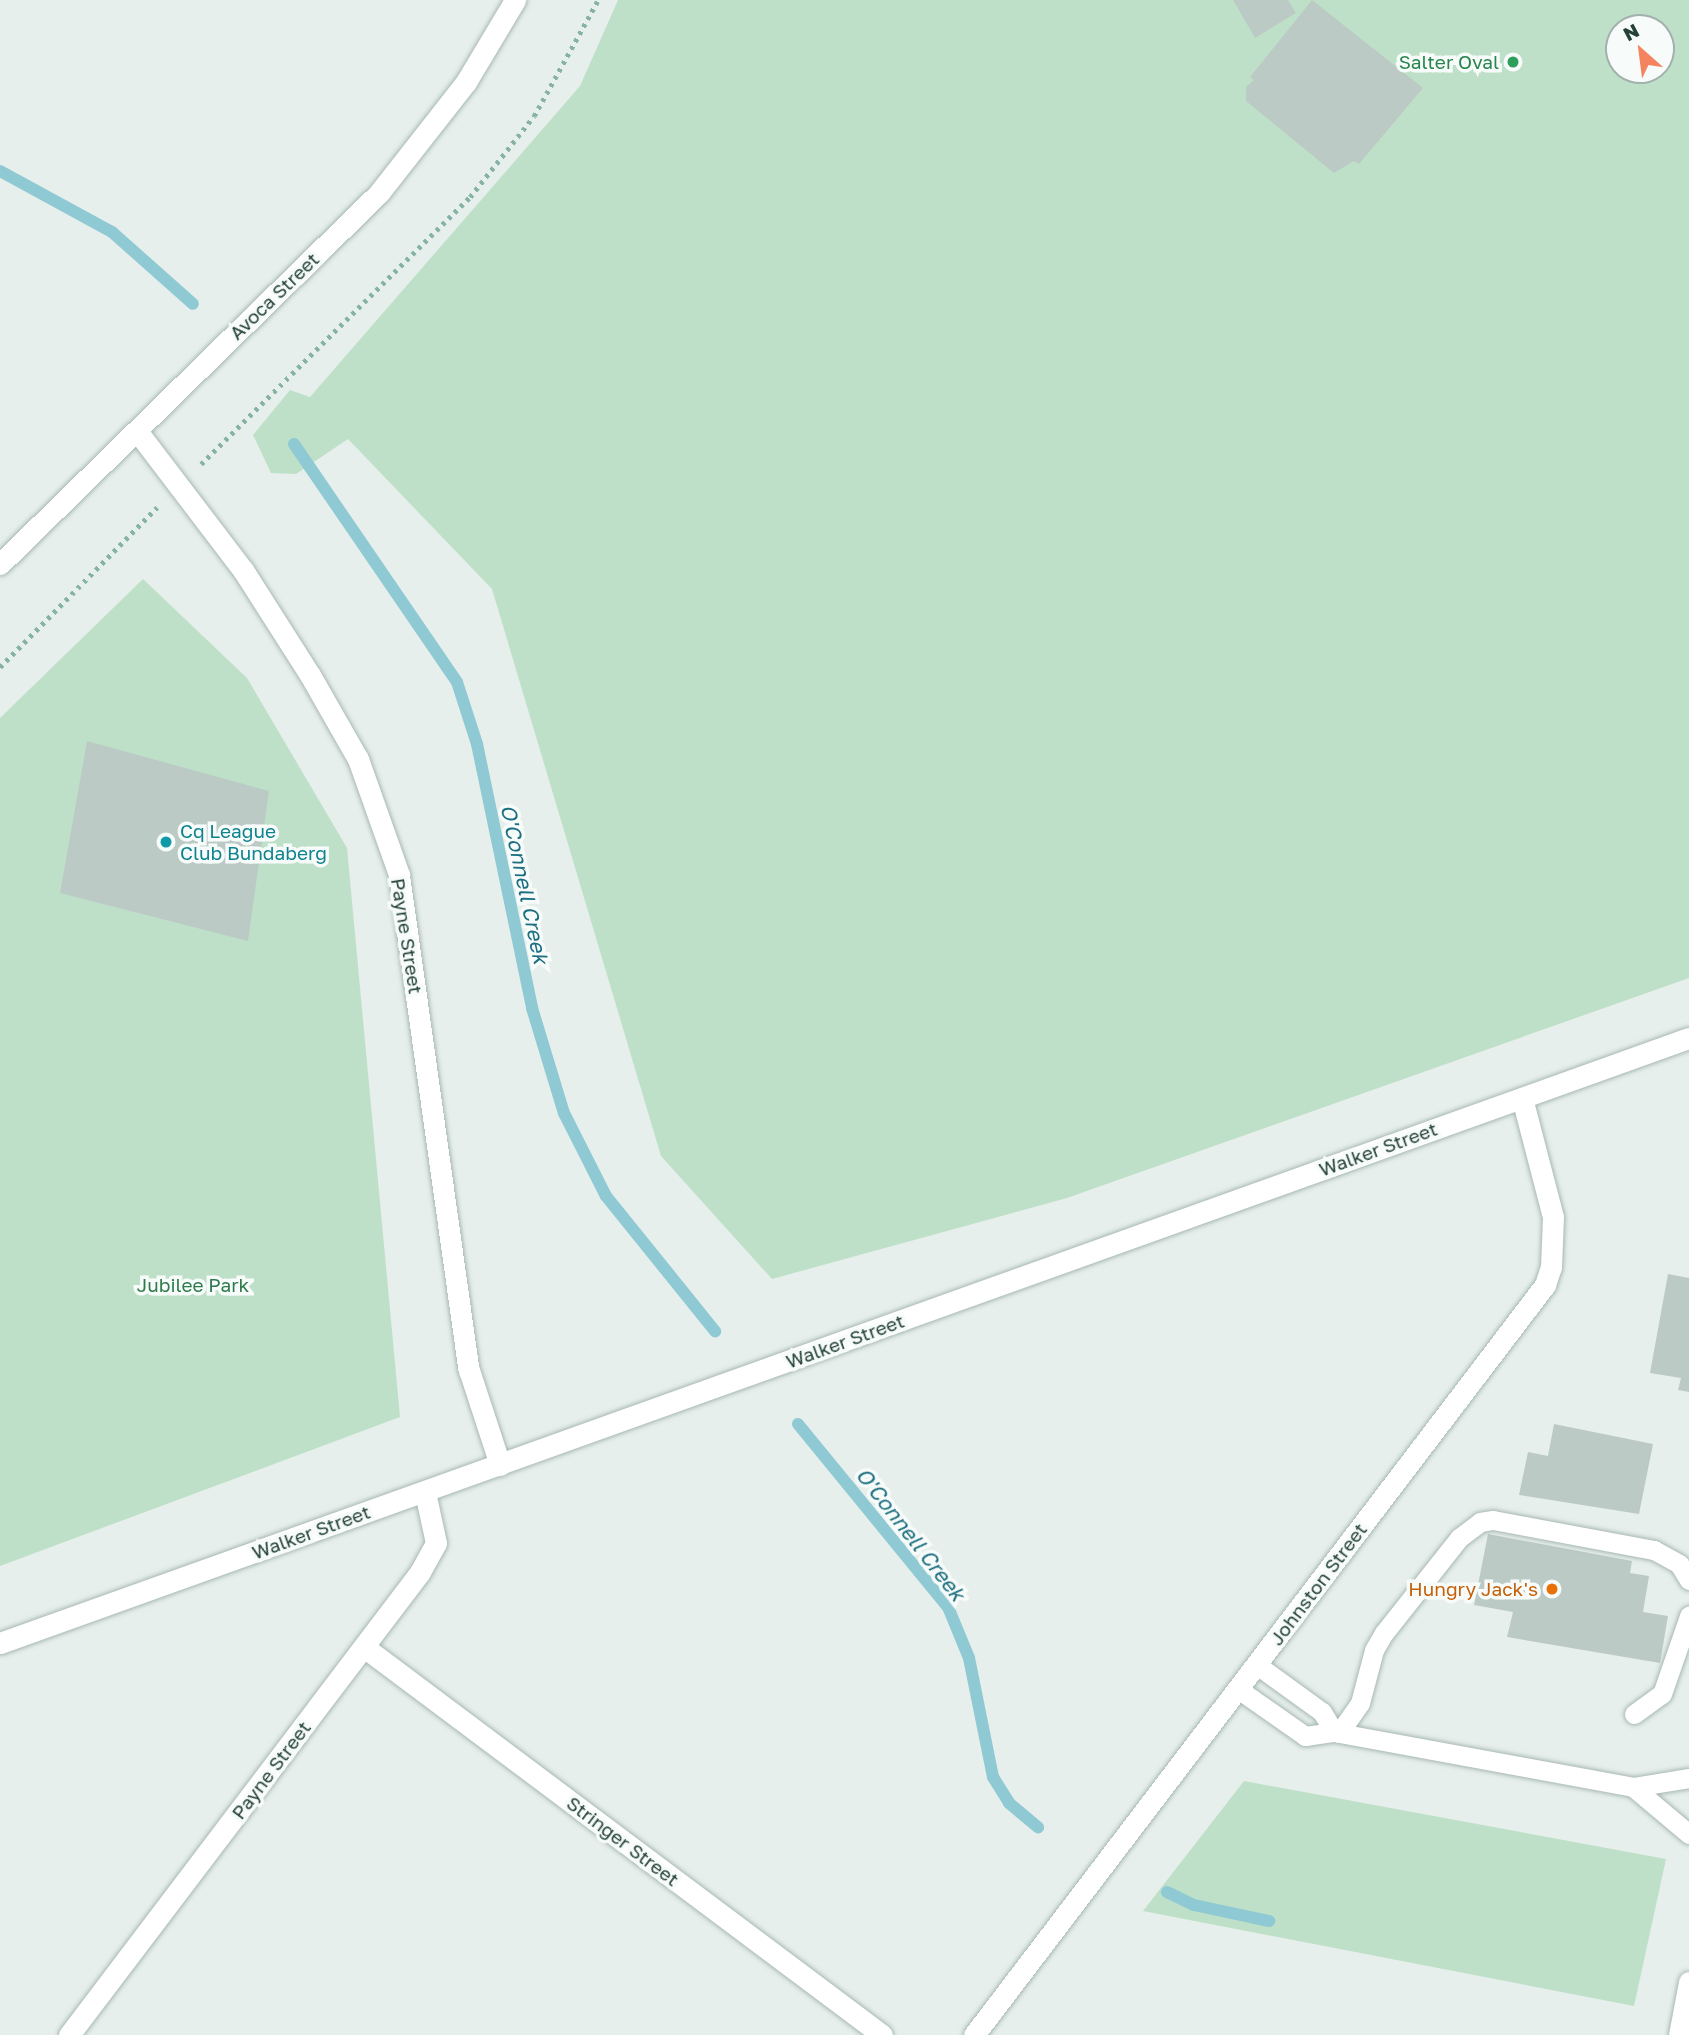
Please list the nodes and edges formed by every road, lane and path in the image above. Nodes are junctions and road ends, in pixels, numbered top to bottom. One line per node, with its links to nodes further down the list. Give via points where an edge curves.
1 (515, 0): 3 (street, Avoca Street, via 466,82 379,193)
2 (598, 0): 4 (path, via 534,116 470,197)
3 (137, 430): 4 (street, Payne Street); 5 (street, Avoca Street)
4 (179, 486): 6 (path); 9 (street, Payne Street, via 243,570 358,759 399,875 469,1370)
5 (0, 564)
6 (0, 667)
7 (1689, 1038): 8 (street, Walker Street)
8 (1522, 1098): 9 (street, Walker Street); 15 (street, Johnston Street, via 1553,1217 1552,1258 1545,1285)
9 (500, 1465): 10 (street, Walker Street)
10 (425, 1492): 13 (street, Walker Street); 14 (street, Payne Street, via 436,1543)
11 (1689, 1580): 18 (lane, via 1679,1564 1654,1550 1493,1520 1480,1522 1459,1538 1384,1633 1374,1650 1360,1703)
12 (1689, 1616): 17 (lane, via 1662,1694)
13 (0, 1643)
14 (364, 1647): 23 (street, Payne Street); 24 (street, Stringer Street)
15 (1256, 1665): 16 (street, Johnston Street); 18 (lane, via 1322,1712)
16 (1238, 1689): 18 (lane, via 1304,1736); 25 (street, Johnston Street)
17 (1634, 1714)
18 (1336, 1732): 20 (lane)
19 (1689, 1778): 20 (lane)
20 (1633, 1787): 21 (lane)
21 (1689, 1834)
22 (1689, 1982): 26 (street)
23 (69, 2035)
24 (882, 2035)
25 (974, 2035)
26 (1679, 2035)

